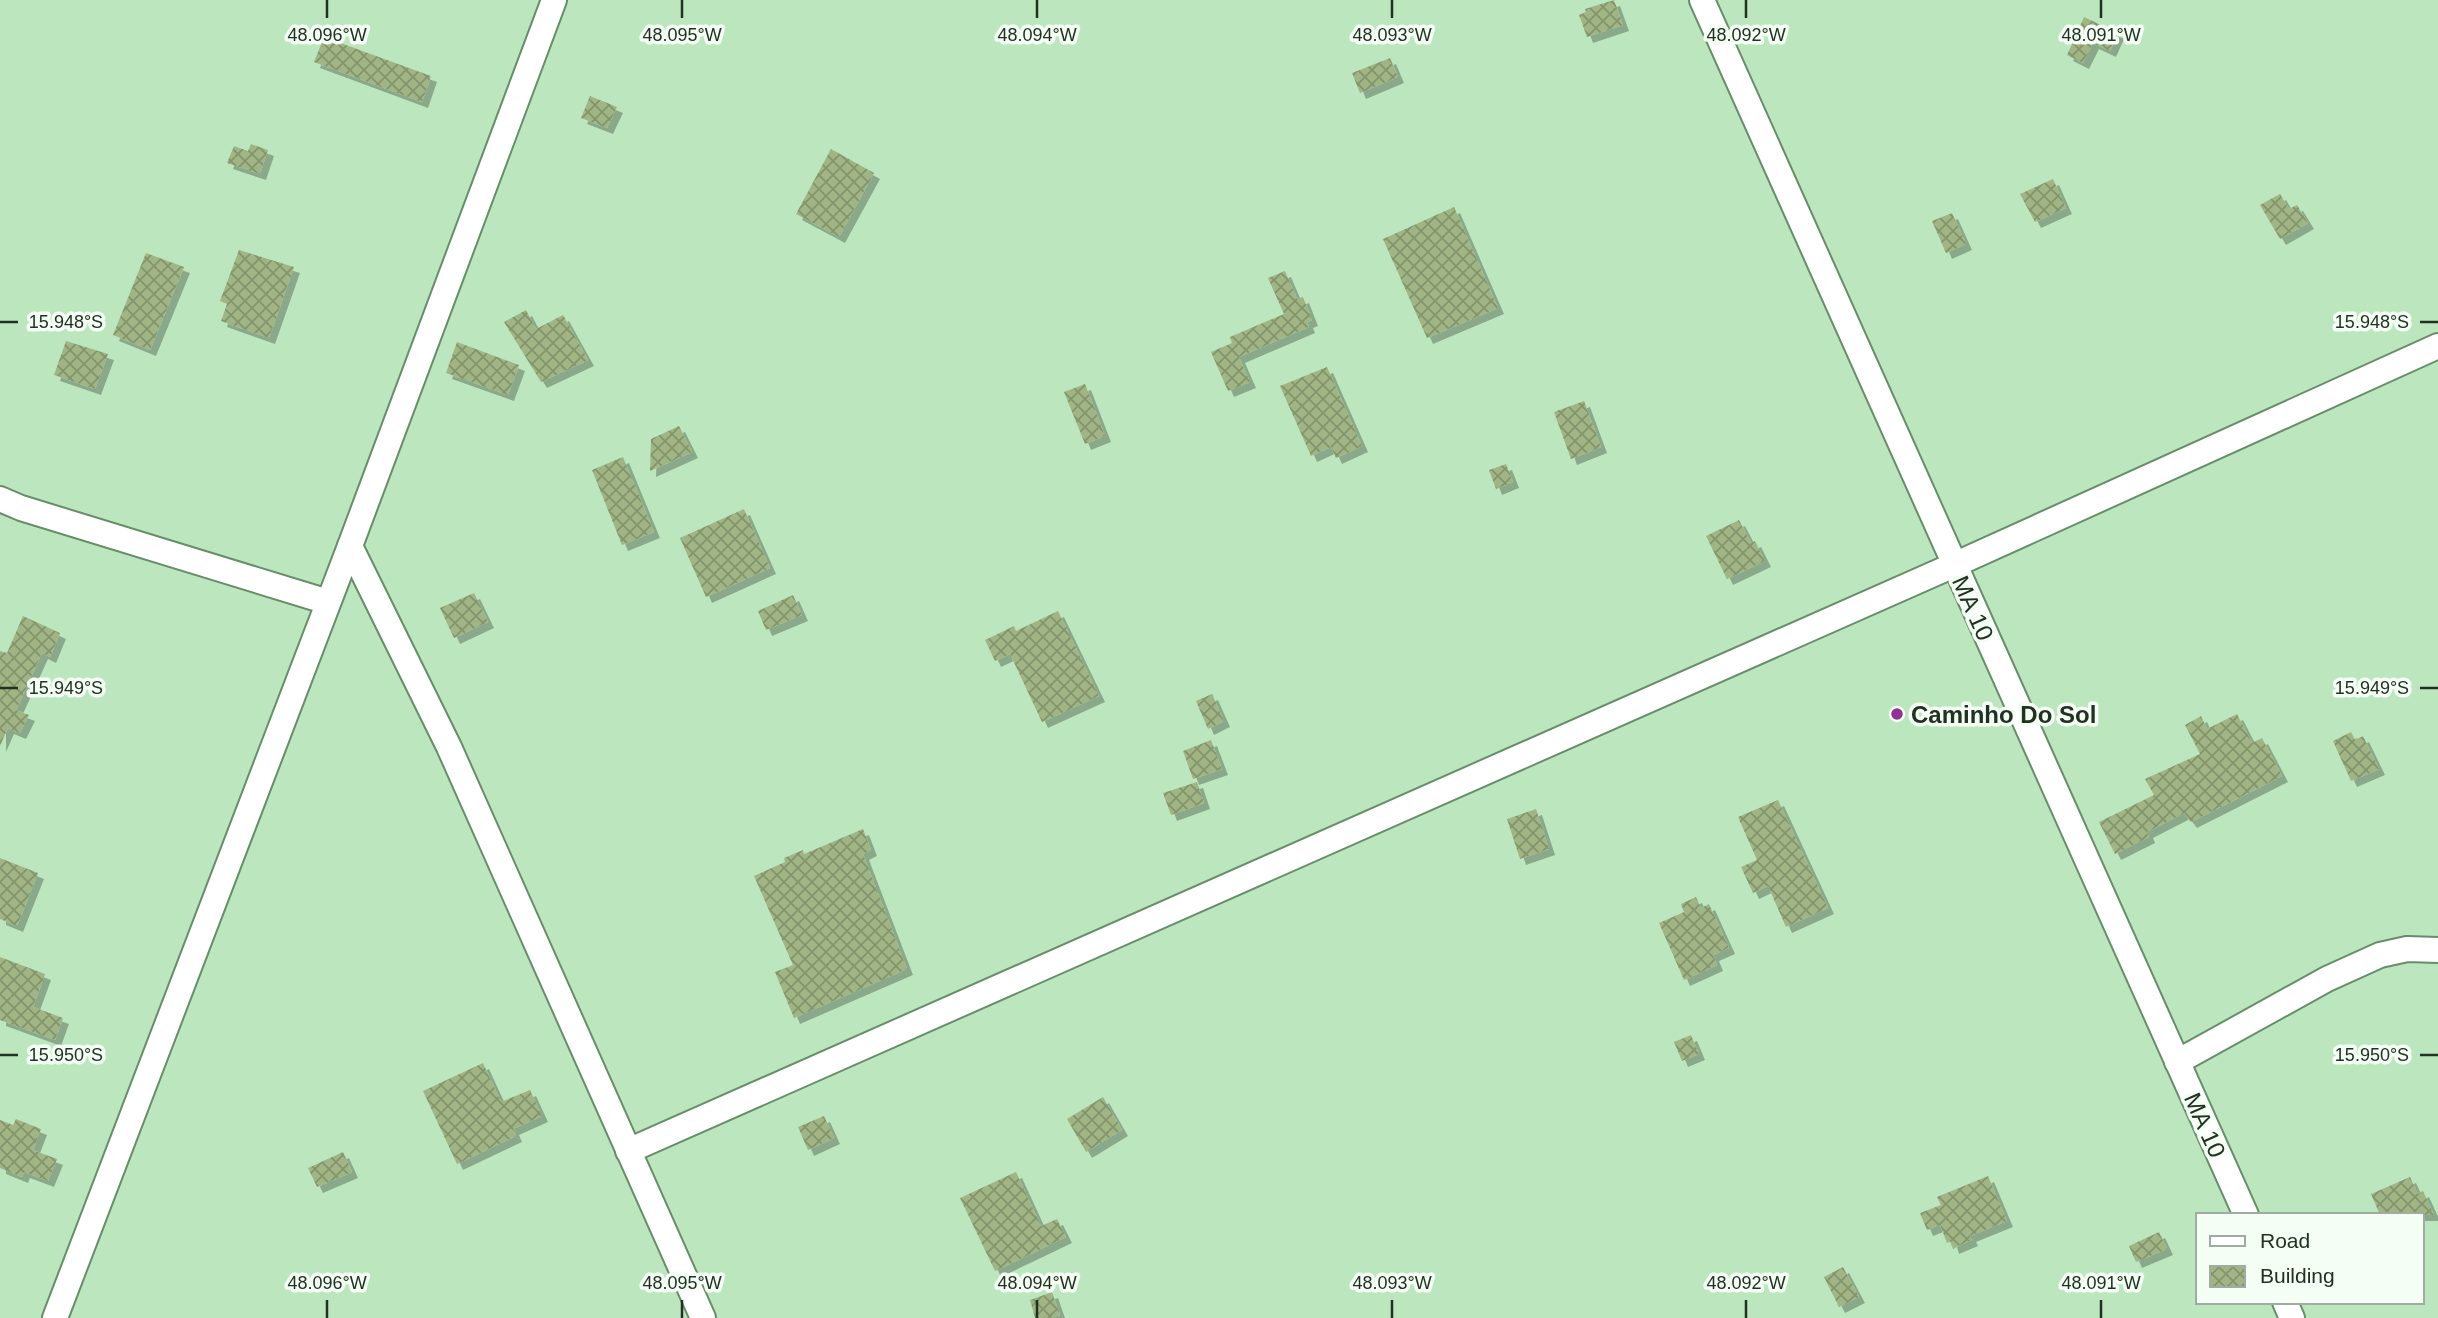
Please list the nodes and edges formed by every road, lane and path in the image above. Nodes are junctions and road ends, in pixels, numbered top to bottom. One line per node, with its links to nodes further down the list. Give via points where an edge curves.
1 (554, 0): 5 (street)
2 (1702, 0): 6 (street, MA 10)
3 (2438, 346): 6 (street)
4 (0, 499): 7 (street)
5 (350, 546): 7 (street); 10 (street, via 449,747)
6 (1954, 565): 9 (street, MA 10); 10 (street)
7 (328, 602): 12 (street)
8 (2438, 950): 9 (street, via 2407,949 2380,955)
9 (2177, 1062): 11 (street, MA 10)
10 (628, 1151): 13 (street)
11 (2245, 1213)
12 (55, 1318)
13 (703, 1318)

